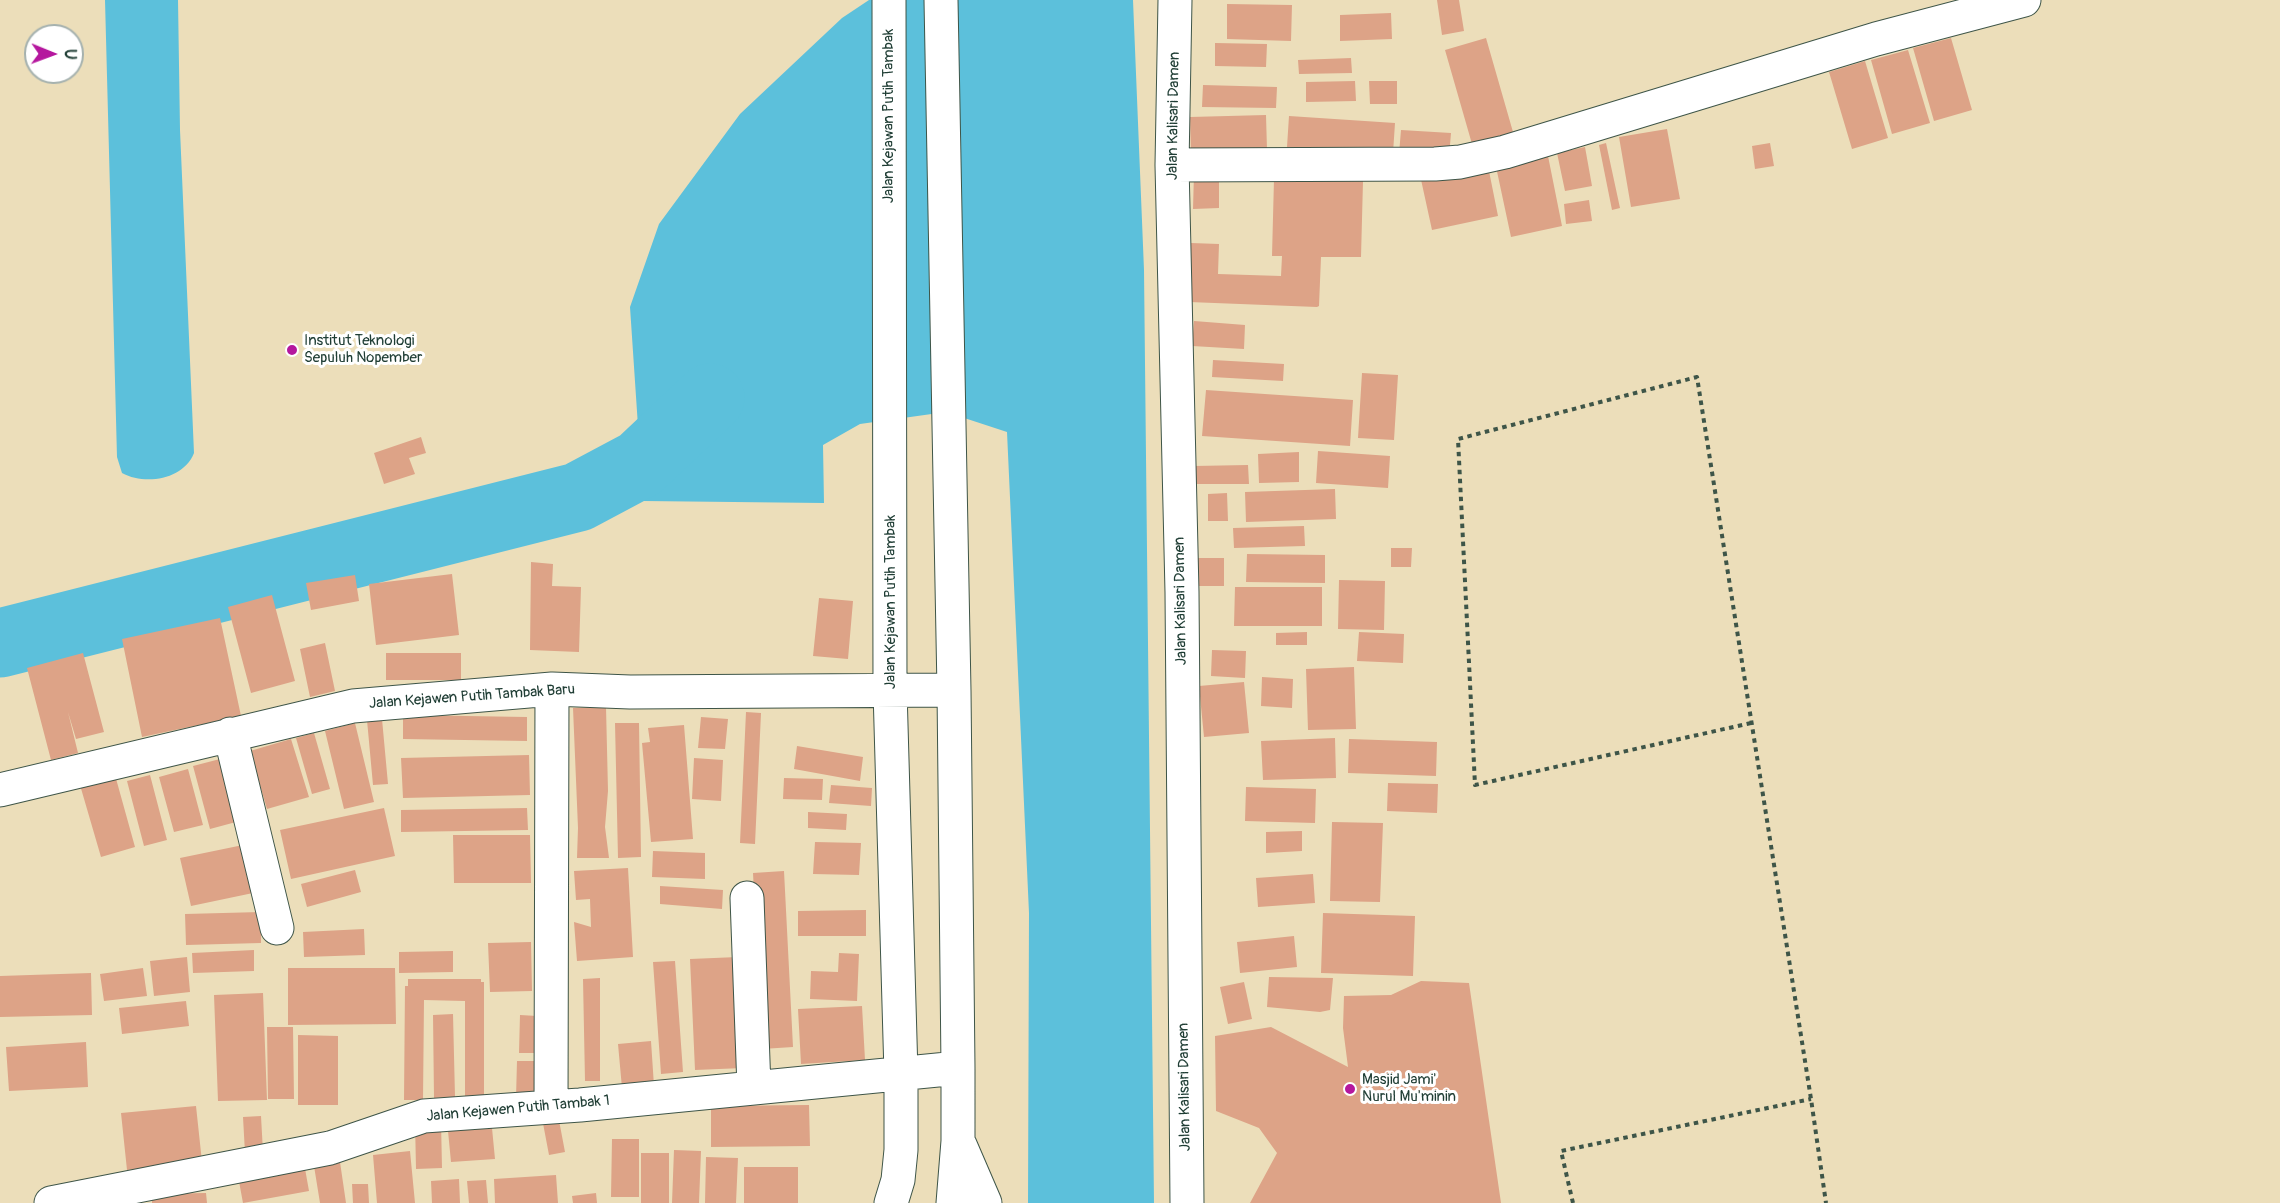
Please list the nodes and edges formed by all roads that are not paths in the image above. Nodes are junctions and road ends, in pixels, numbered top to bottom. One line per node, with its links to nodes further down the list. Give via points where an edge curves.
1 (889, 0): 7 (street, Jalan Kejawan Putih Tambak)
2 (941, 0): 8 (street)
3 (1175, 0): 5 (street, Jalan Kalisari Damen)
4 (2024, 0): 5 (street, via 1876,39 1471,160 1435,164)
5 (1172, 165): 22 (street, Jalan Kalisari Damen, via 1182,591)
6 (552, 689): 7 (street, Jalan Kejawen Putih Tambak Baru); 9 (street, Jalan Kejawen Putih Tambak Baru, via 352,706); 16 (street)
7 (891, 690): 8 (street, Jalan Kejawen Putih Tambak Baru); 14 (street, Jalan Kejawan Putih Tambak)
8 (954, 690): 13 (street)
9 (230, 734): 10 (street, Jalan Kejawen Putih Tambak Baru); 12 (street)
10 (0, 790)
11 (747, 898): 15 (street)
12 (277, 928)
13 (958, 1068): 14 (street, Jalan Kejawen Putih Tambak 1); 17 (street)
14 (902, 1074): 15 (street, Jalan Kejawen Putih Tambak 1); 19 (street, Jalan Kejawan Putih Tambak, via 901,1150)
15 (754, 1088): 16 (street, Jalan Kejawen Putih Tambak 1)
16 (551, 1107): 18 (street, Jalan Kejawen Putih Tambak 1, via 424,1116 330,1148)
17 (958, 1141): 20 (street); 21 (street)
18 (51, 1203)
19 (891, 1203)
20 (953, 1203)
21 (985, 1203)
22 (1187, 1203)

